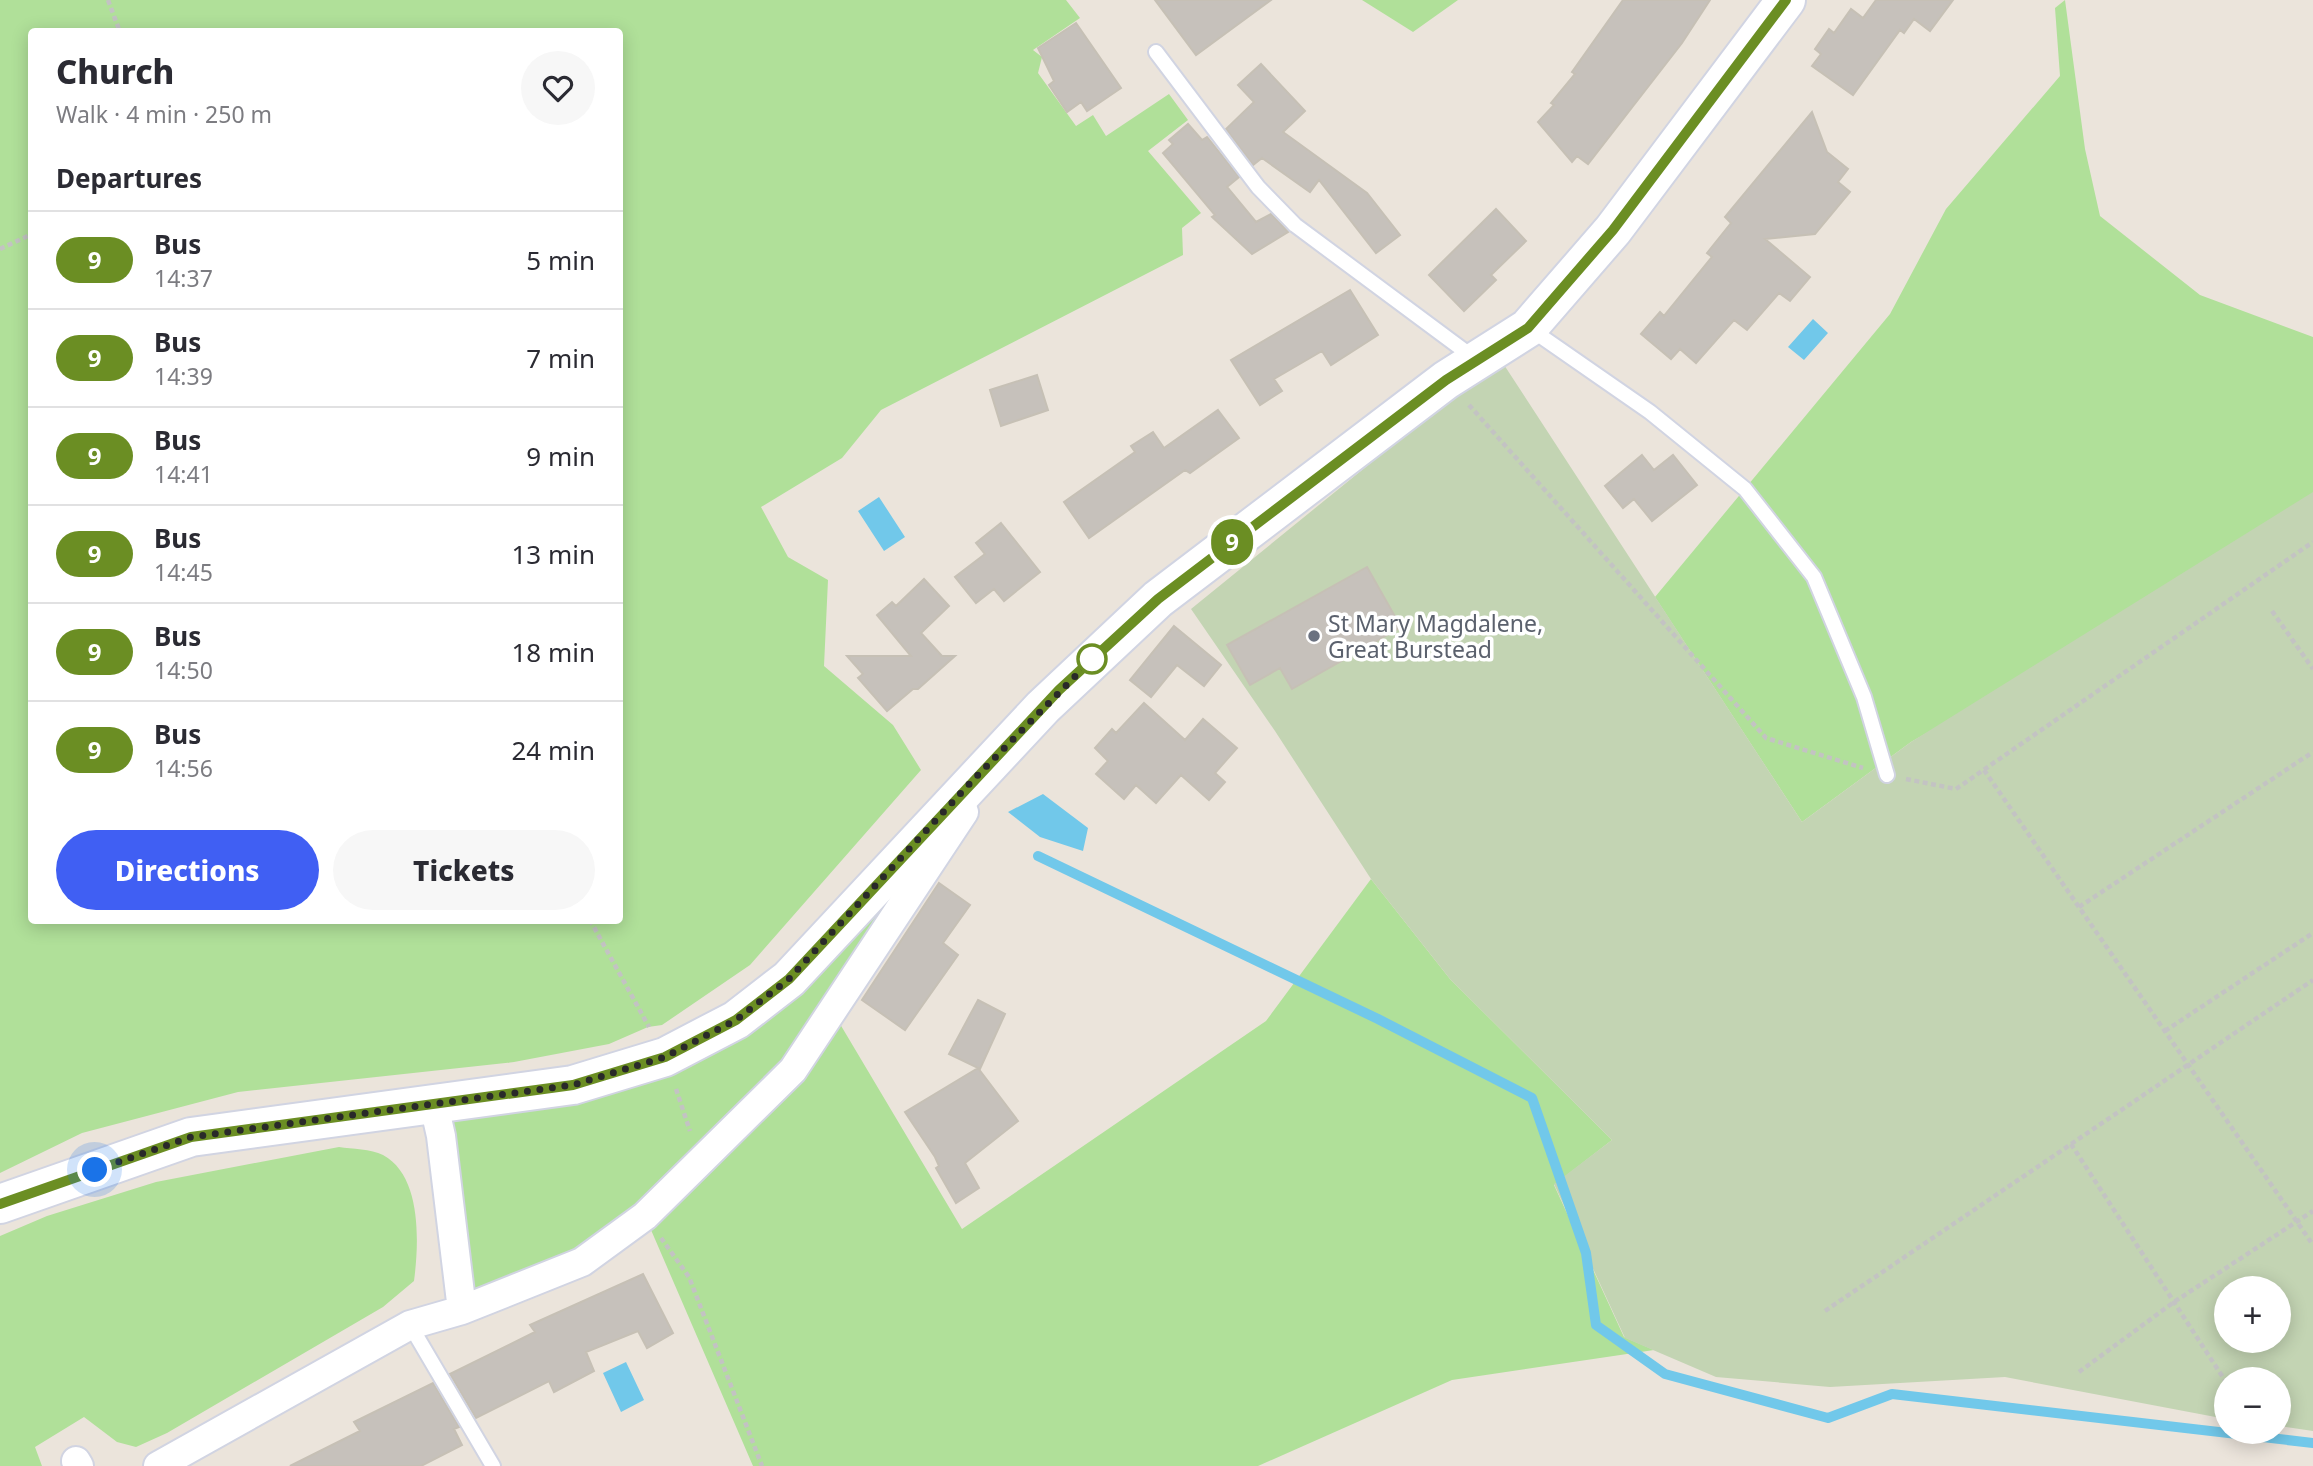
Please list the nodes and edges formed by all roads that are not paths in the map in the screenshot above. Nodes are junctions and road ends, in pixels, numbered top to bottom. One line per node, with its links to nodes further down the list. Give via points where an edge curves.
1 (1786, 0): 3 (street, via 1613,230)
2 (1156, 52): 4 (lane, via 1258,187 1295,225)
3 (1528, 328): 4 (street); 5 (lane, via 1650,412 1745,489 1814,578 1864,697)
4 (1475, 358): 6 (street, via 1158,599 1076,673)
5 (1886, 775)
6 (974, 779): 7 (street, via 789,979 736,1020 665,1057 573,1085); 9 (street, via 972,800 793,1070 645,1216 582,1262)
7 (434, 1105): 8 (street, via 191,1137); 9 (street)
8 (0, 1204)
9 (462, 1310): 10 (street)
10 (410, 1325): 11 (street); 12 (lane)
11 (158, 1466)
12 (494, 1466)

